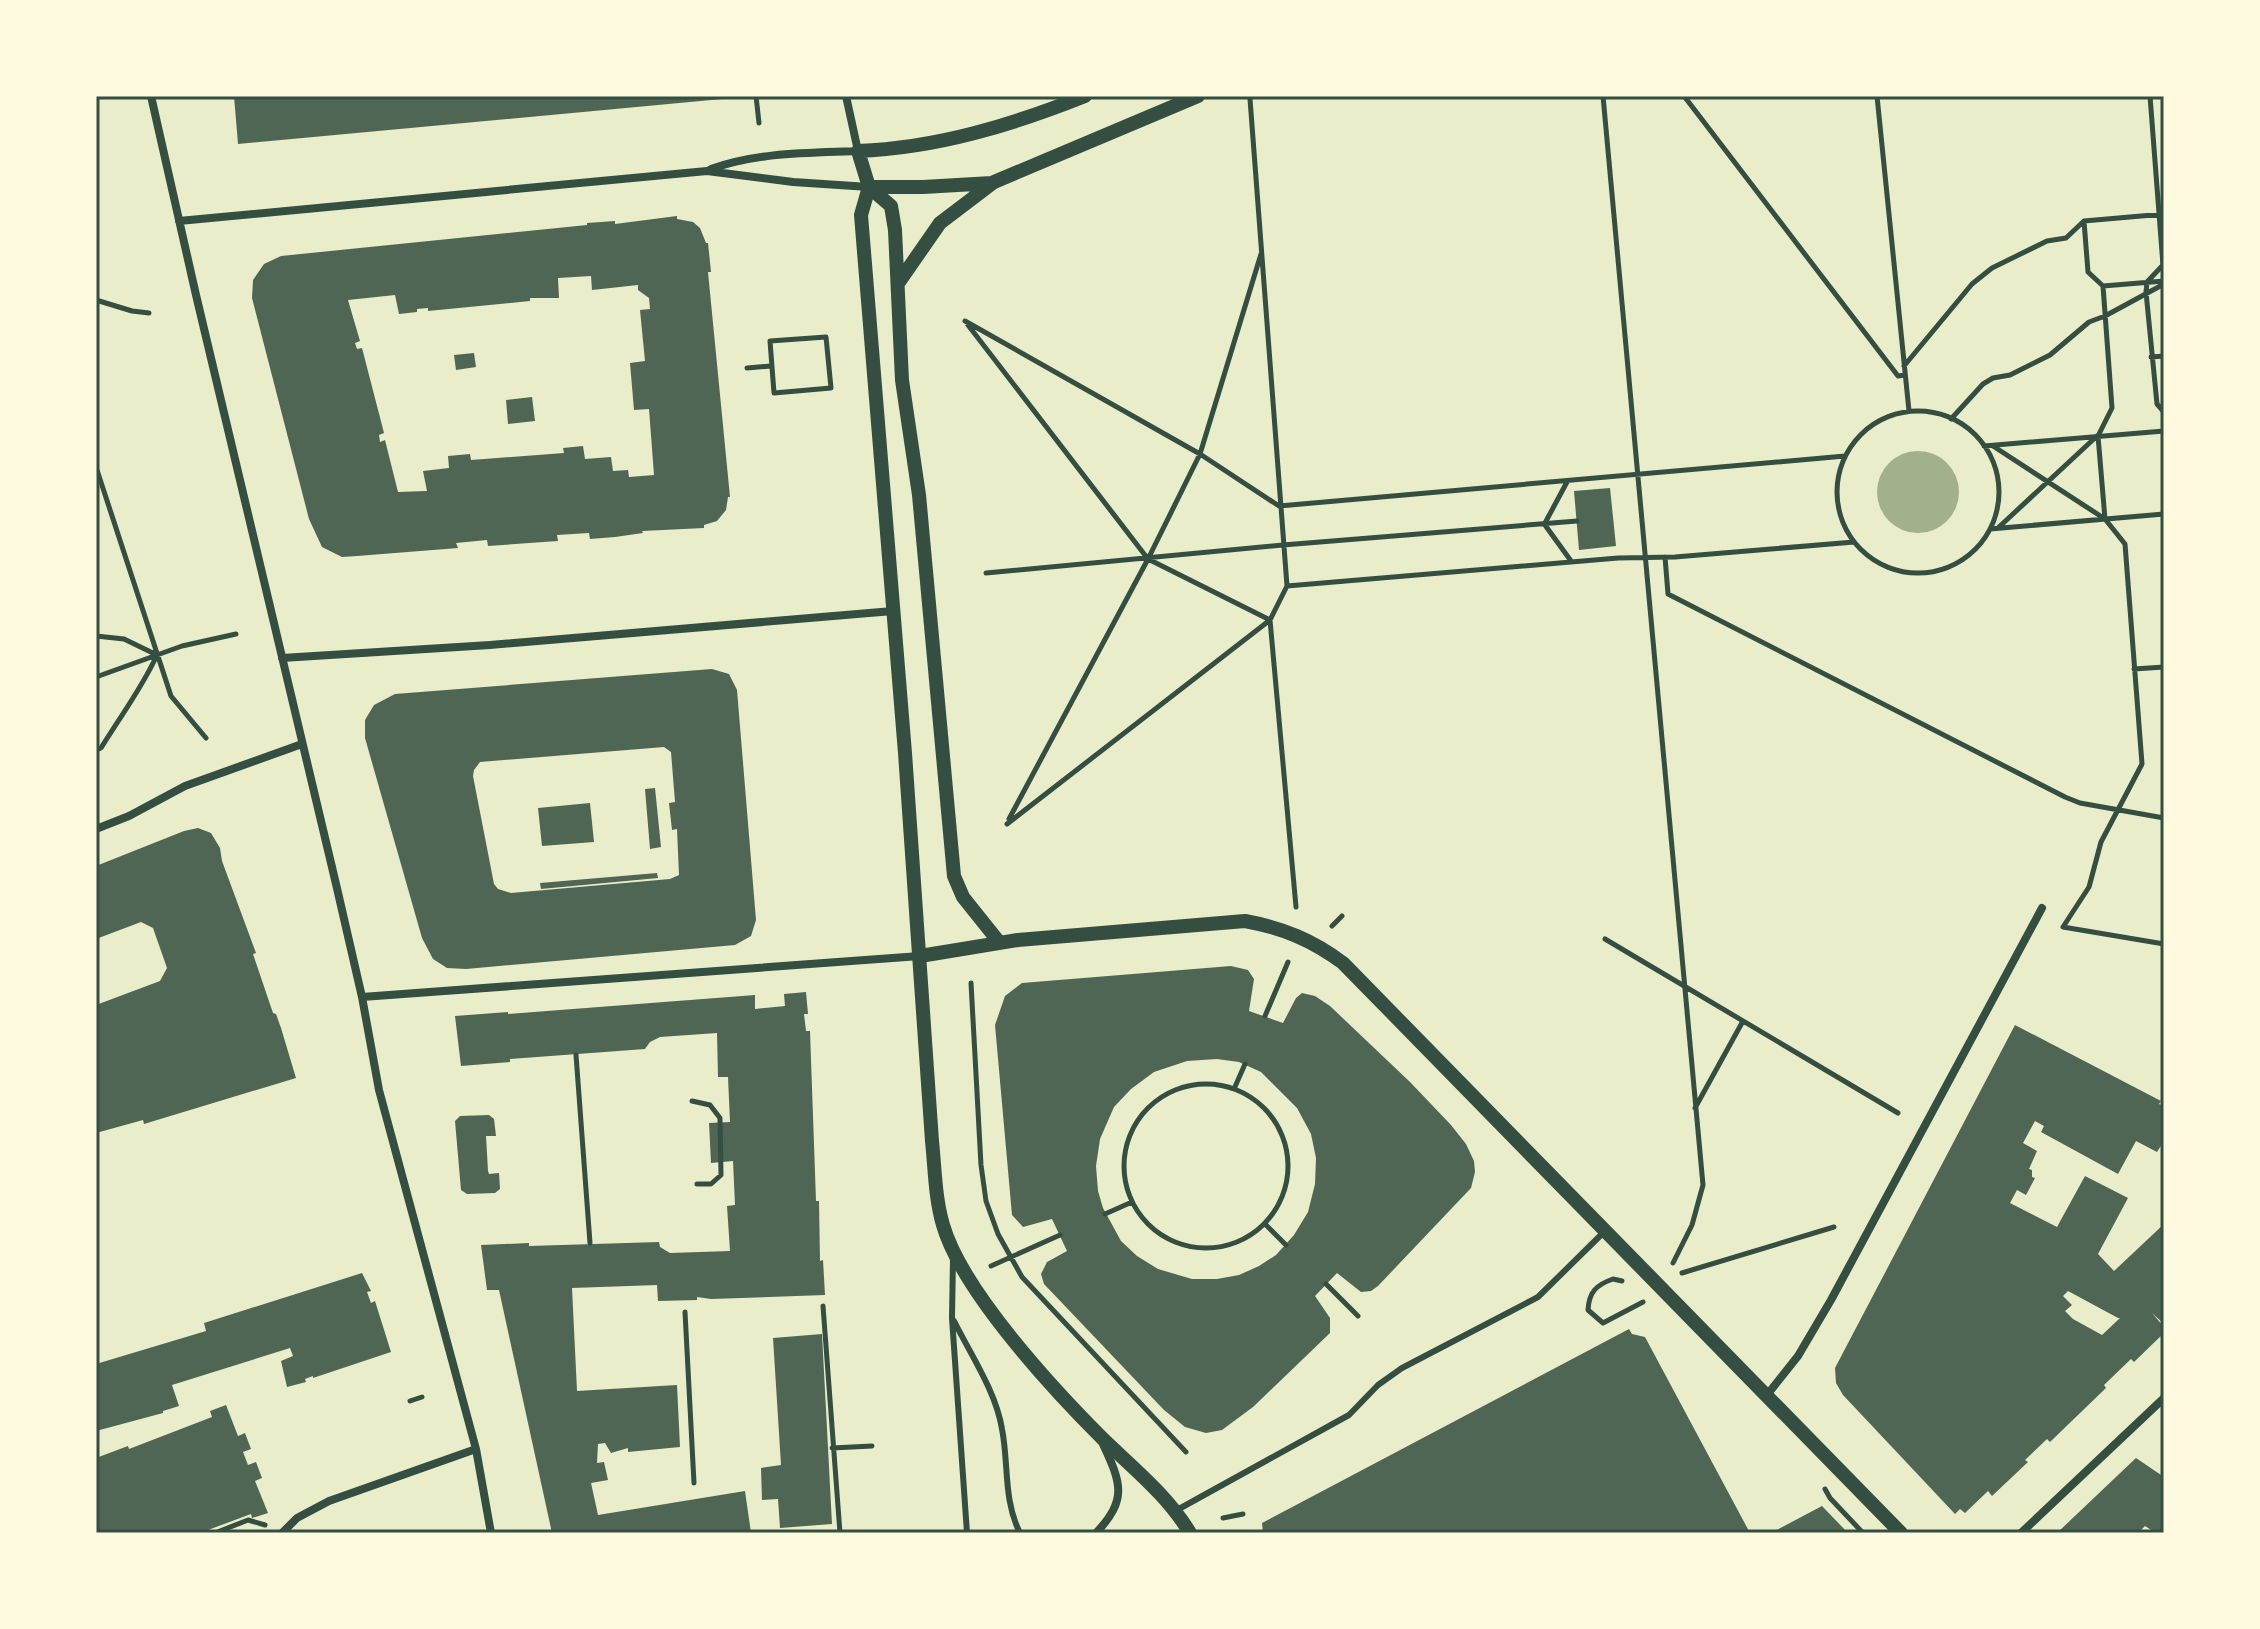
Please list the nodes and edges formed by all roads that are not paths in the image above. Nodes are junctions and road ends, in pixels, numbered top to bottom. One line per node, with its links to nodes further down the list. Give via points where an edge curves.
1 (151, 96): 9 (street)
2 (846, 96): 5 (street)
3 (1085, 96): 5 (street, via 939,142)
4 (1198, 96): 7 (street)
5 (858, 151): 6 (street, via 769,155); 8 (street)
6 (707, 171): 8 (street); 9 (street)
7 (994, 182): 8 (street); 10 (street, via 940,223)
8 (869, 187): 10 (street, via 891,206); 11 (street, via 861,215)
9 (179, 221): 12 (street)
10 (899, 282): 16 (street, via 902,380 919,495 954,876 963,897)
11 (893, 611): 12 (street); 17 (street)
12 (282, 658): 13 (street)
13 (302, 744): 14 (street, via 185,786); 18 (street)
14 (96, 829)
15 (2042, 908): 22 (street, via 1831,1300)
16 (999, 942): 17 (street); 19 (street, via 1245,921 1300,935 1343,963)
17 (920, 956): 18 (street); 20 (street, via 938,1201)
18 (362, 997): 25 (street, via 379,1090)
19 (1605, 1231): 22 (street); 26 (lane, via 1538,1297 1402,1368 1349,1415)
20 (953, 1250): 21 (lane); 24 (street, via 978,1295)
21 (952, 1318): 29 (lane); 30 (lane, via 1002,1428 1008,1502)
22 (1767, 1395): 33 (street)
23 (2162, 1402): 34 (street)
24 (1100, 1436): 26 (street); 31 (street, via 1120,1489 1111,1517)
25 (476, 1449): 27 (street, via 329,1501); 28 (street)
26 (1177, 1510): 32 (street)
27 (282, 1533)
28 (491, 1533)
29 (967, 1533)
30 (1020, 1533)
31 (1096, 1533)
32 (1190, 1533)
33 (1901, 1533)
34 (2021, 1533)

